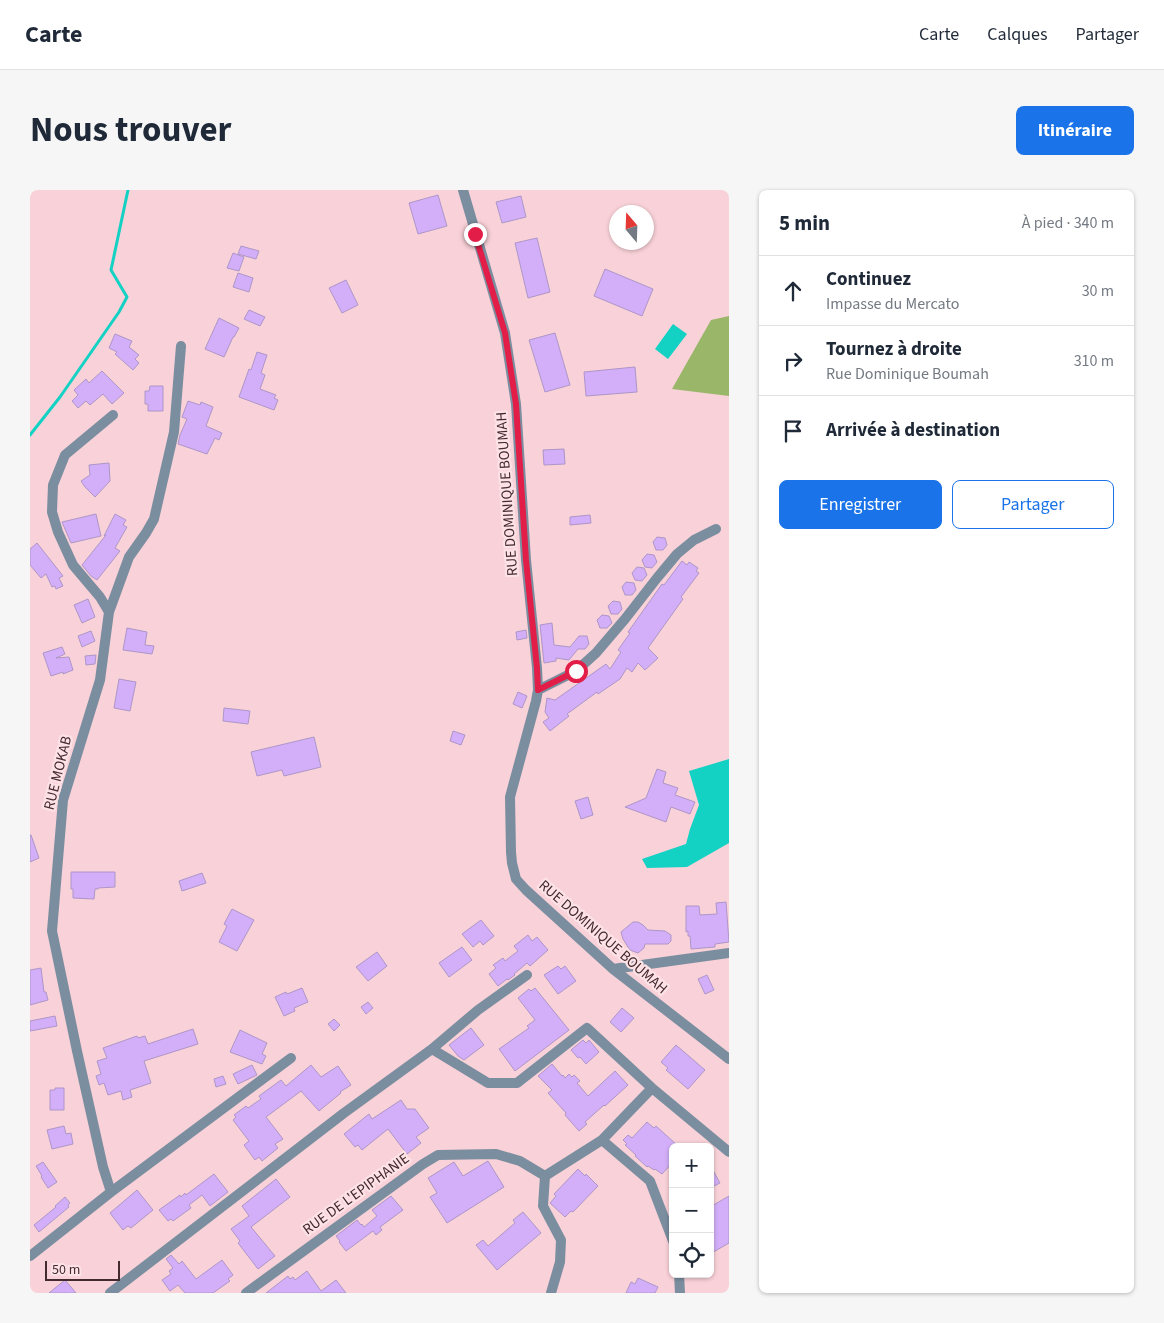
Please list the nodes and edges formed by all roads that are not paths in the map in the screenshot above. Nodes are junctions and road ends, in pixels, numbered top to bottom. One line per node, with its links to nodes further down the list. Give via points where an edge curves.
1 (463, 190): 6 (street, RUE DOMINIQUE BOUMAH, via 505,333 516,404)
2 (181, 346): 5 (street, RUE MOKAB, via 174,432 154,519 129,557)
3 (113, 415): 5 (street, via 65,455 53,484 52,512 72,566)
4 (716, 529): 6 (street, via 694,540 677,554 596,653 576,671)
5 (110, 612): 17 (street, RUE MOKAB, via 100,680 63,800 52,931)
6 (538, 690): 8 (street, RUE DOMINIQUE BOUMAH, via 510,797 511,852 516,879)
7 (729, 953): 8 (street)
8 (613, 969): 12 (street, RUE DOMINIQUE BOUMAH)
9 (527, 975): 10 (street)
10 (432, 1049): 13 (street, via 488,1084 517,1083 587,1028); 21 (street)
11 (291, 1058): 17 (street)
12 (729, 1059)
13 (652, 1088): 14 (street); 15 (street)
14 (602, 1140): 16 (street); 18 (street, via 650,1181)
15 (729, 1152)
16 (545, 1176): 22 (street, RUE DE L'EPIPHANIE, via 520,1161 496,1154 438,1155); 23 (street, via 543,1206 561,1240 560,1262)
17 (111, 1192): 19 (street)
18 (670, 1233)
19 (30, 1256)
20 (679, 1278): 24 (street)
21 (110, 1293)
22 (246, 1293)
23 (551, 1293)
24 (680, 1293)

